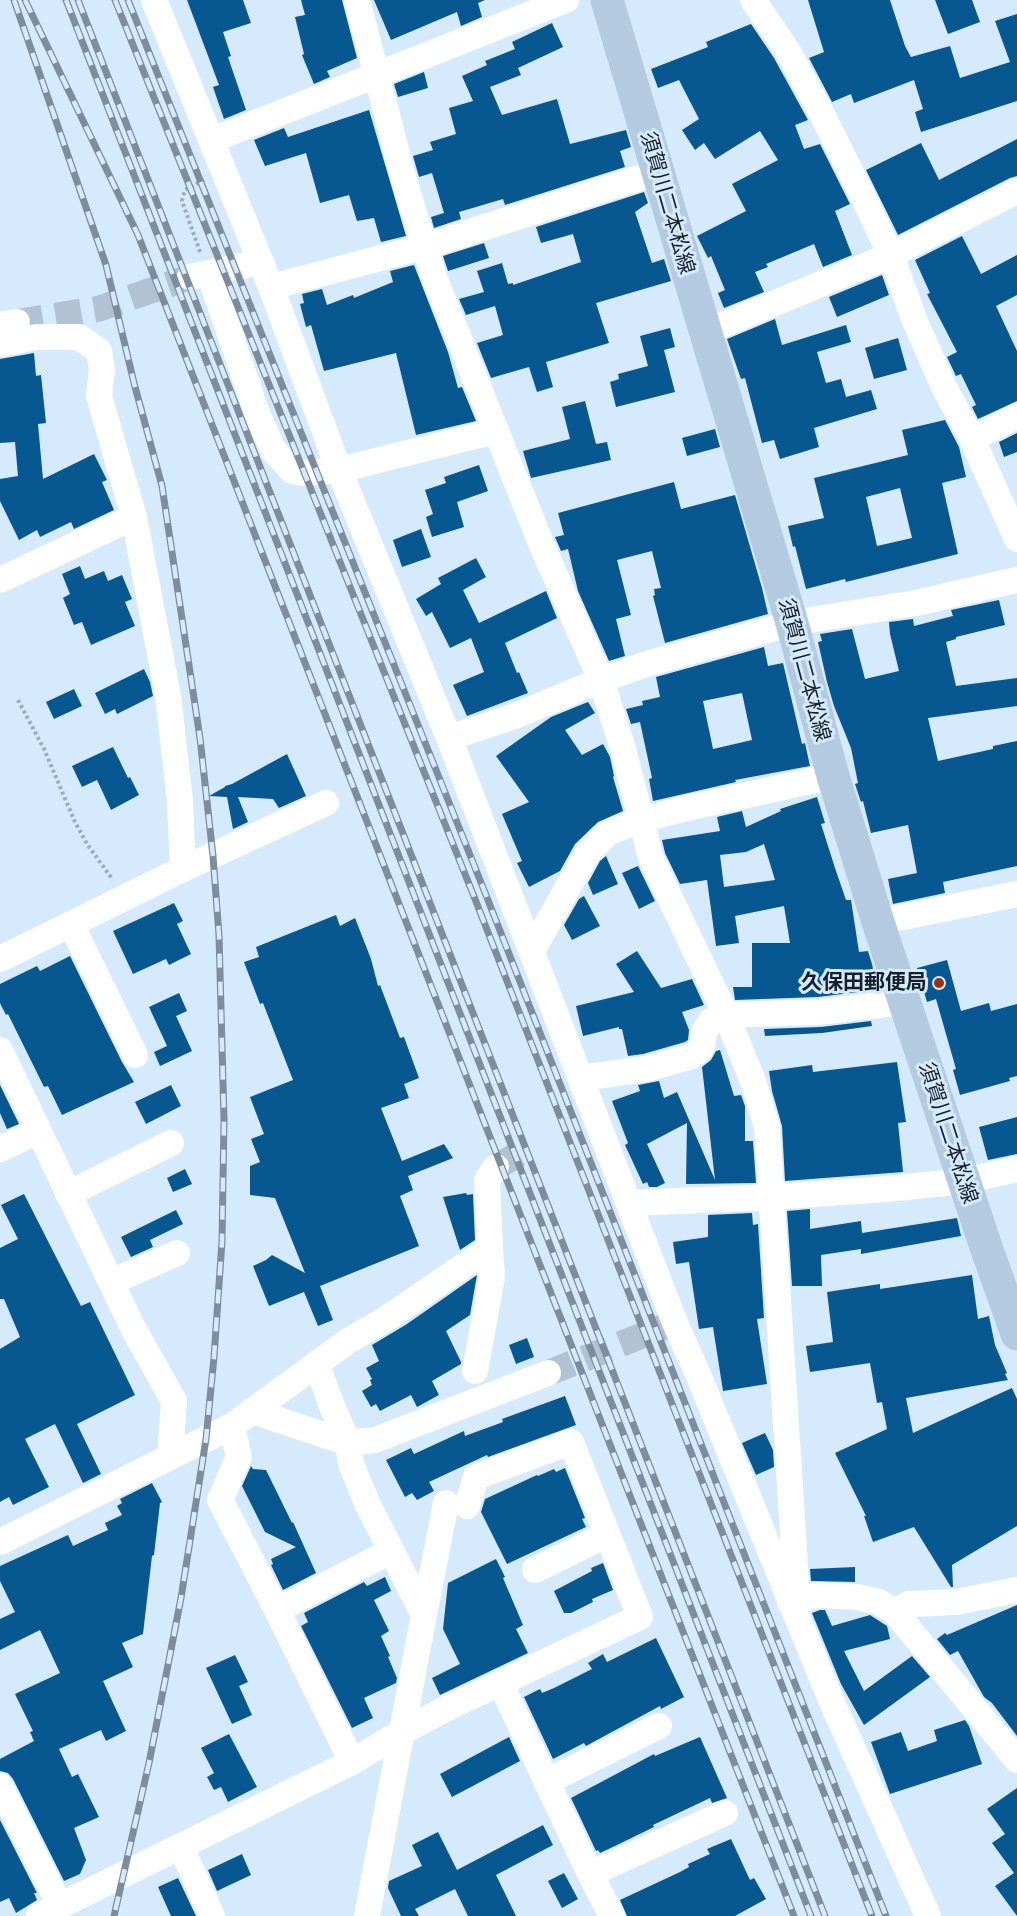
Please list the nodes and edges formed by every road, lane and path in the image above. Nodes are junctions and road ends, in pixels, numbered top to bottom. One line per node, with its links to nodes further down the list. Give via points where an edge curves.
1 (154, 0): 7 (street)
2 (357, 0): 6 (street)
3 (566, 0): 6 (street)
4 (608, 0): 9 (main road, 須賀川二本松線)
5 (753, 0): 12 (street, via 822,114)
6 (377, 74): 7 (street); 11 (street, via 404,180)
7 (212, 140): 8 (street)
8 (224, 169): 13 (street); 14 (path, via 184,190 182,201)
9 (658, 172): 11 (street); 16 (main road, 須賀川二本松線)
10 (1017, 191): 12 (street)
11 (426, 246): 15 (street); 19 (street, via 433,274)
12 (891, 255): 16 (street); 20 (street, via 914,319)
13 (261, 262): 14 (street); 15 (street)
14 (199, 275): 21 (street, via 274,451 292,471)
15 (271, 287): 21 (street)
16 (705, 332): 26 (main road, 須賀川二本松線)
17 (0, 344): 22 (street, via 37,337 79,337 99,351 99,396)
18 (1017, 416): 20 (street)
19 (496, 431): 21 (street); 27 (street)
20 (972, 439): 23 (street)
21 (339, 470): 29 (street)
22 (134, 517): 24 (street); 33 (street, via 168,696)
23 (1017, 539)
24 (0, 580)
25 (1017, 580): 26 (street, via 916,603)
26 (792, 623): 27 (street); 30 (main road, 須賀川二本松線)
27 (601, 680): 29 (street); 32 (street)
28 (18, 700): 35 (path, via 75,822)
29 (449, 738): 38 (street)
30 (833, 776): 32 (street); 36 (main road, 須賀川二本松線)
31 (326, 803): 33 (street)
32 (641, 820): 38 (street, via 608,833 588,852); 41 (street, via 651,858)
33 (183, 869): 35 (street)
34 (1017, 894): 36 (street)
35 (125, 898): 37 (street)
36 (878, 922): 40 (main road, 須賀川二本松線)
37 (71, 924): 39 (street); 43 (street)
38 (532, 951): 44 (street)
39 (0, 959)
40 (905, 1002): 41 (street, via 819,1012); 50 (main road, 須賀川二本松線)
41 (726, 1015): 44 (street, via 711,1020 702,1048 692,1056 646,1069); 52 (street, via 767,1127)
42 (0, 1050): 45 (street)
43 (135, 1055)
44 (580, 1078): 53 (street)
45 (38, 1131): 47 (street); 51 (street)
46 (171, 1143): 51 (street)
47 (0, 1149)
48 (496, 1167): 54 (street, via 487,1180)
49 (1017, 1169): 50 (street)
50 (964, 1181): 52 (street); 57 (main road, 須賀川二本松線)
51 (68, 1194): 56 (street)
52 (772, 1197): 53 (street); 69 (street, via 796,1581)
53 (630, 1203): 69 (street, via 673,1324 700,1379)
54 (490, 1248): 58 (street); 59 (street, via 492,1277)
55 (177, 1254): 56 (street)
56 (111, 1282): 63 (street, via 174,1401)
57 (1017, 1334)
58 (318, 1365): 61 (street); 62 (street)
59 (475, 1371)
60 (548, 1373): 62 (street, via 385,1437)
61 (242, 1419): 62 (street); 63 (street); 70 (street, via 238,1457 220,1500)
62 (348, 1443): 66 (street, via 351,1464)
63 (170, 1457): 65 (street)
64 (606, 1535): 67 (street); 72 (street, via 571,1443 476,1476 457,1505); 73 (street, via 640,1617)
65 (0, 1542)
66 (391, 1551): 70 (street); 72 (street)
67 (535, 1570)
68 (1017, 1590): 71 (street, via 956,1602 908,1604)
69 (790, 1603): 71 (street, via 818,1595 857,1597 879,1602); 87 (street)
70 (277, 1610): 77 (street)
71 (895, 1612): 76 (street)
72 (423, 1616): 75 (street)
73 (501, 1684): 75 (street); 78 (street)
74 (659, 1726): 78 (street)
75 (400, 1732): 77 (street); 85 (street)
76 (1017, 1760)
77 (352, 1762): 81 (street)
78 (546, 1782): 82 (street)
79 (0, 1786): 83 (street)
80 (725, 1813): 82 (street)
81 (181, 1846): 83 (street); 84 (street)
82 (590, 1874): 86 (street)
83 (49, 1911)
84 (212, 1916)
85 (367, 1916)
86 (612, 1916)
87 (928, 1916)

